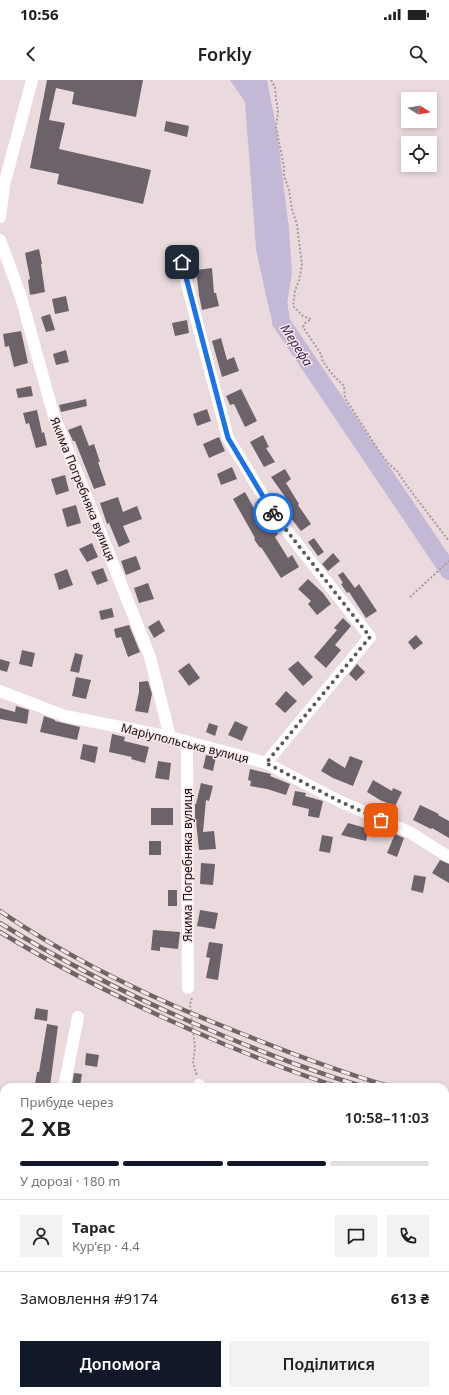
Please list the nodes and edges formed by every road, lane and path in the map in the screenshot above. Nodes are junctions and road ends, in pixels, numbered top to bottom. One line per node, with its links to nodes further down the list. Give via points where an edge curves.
1 (32, 80): 3 (street)
2 (271, 80): 7 (path, via 275,87 278,112 276,127 284,176 298,225 302,261 293,306 303,316 311,319 303,327 321,354 323,362 344,386 345,398 354,412 389,464)
3 (2, 185): 4 (street)
4 (0, 217)
5 (0, 240): 11 (street, Якима Погребняка вулиця, via 21,297 53,413 150,657)
6 (182, 262): 13 (street, via 228,438 276,517 370,637)
7 (449, 540)
8 (449, 561): 9 (path)
9 (410, 597)
10 (0, 691): 11 (street, Маріупольська вулиця, via 65,716)
11 (170, 737): 12 (street, Маріупольська вулиця)
12 (187, 742): 13 (street, Маріупольська вулиця); 15 (street, Якима Погребняка вулиця)
13 (266, 763): 14 (street, Маріупольська вулиця, via 339,801 408,832)
14 (449, 857)
15 (188, 988): 18 (path, via 192,996 190,1004 195,1048 193,1063)
16 (78, 1017): 17 (street)
17 (65, 1083)
18 (198, 1083)

